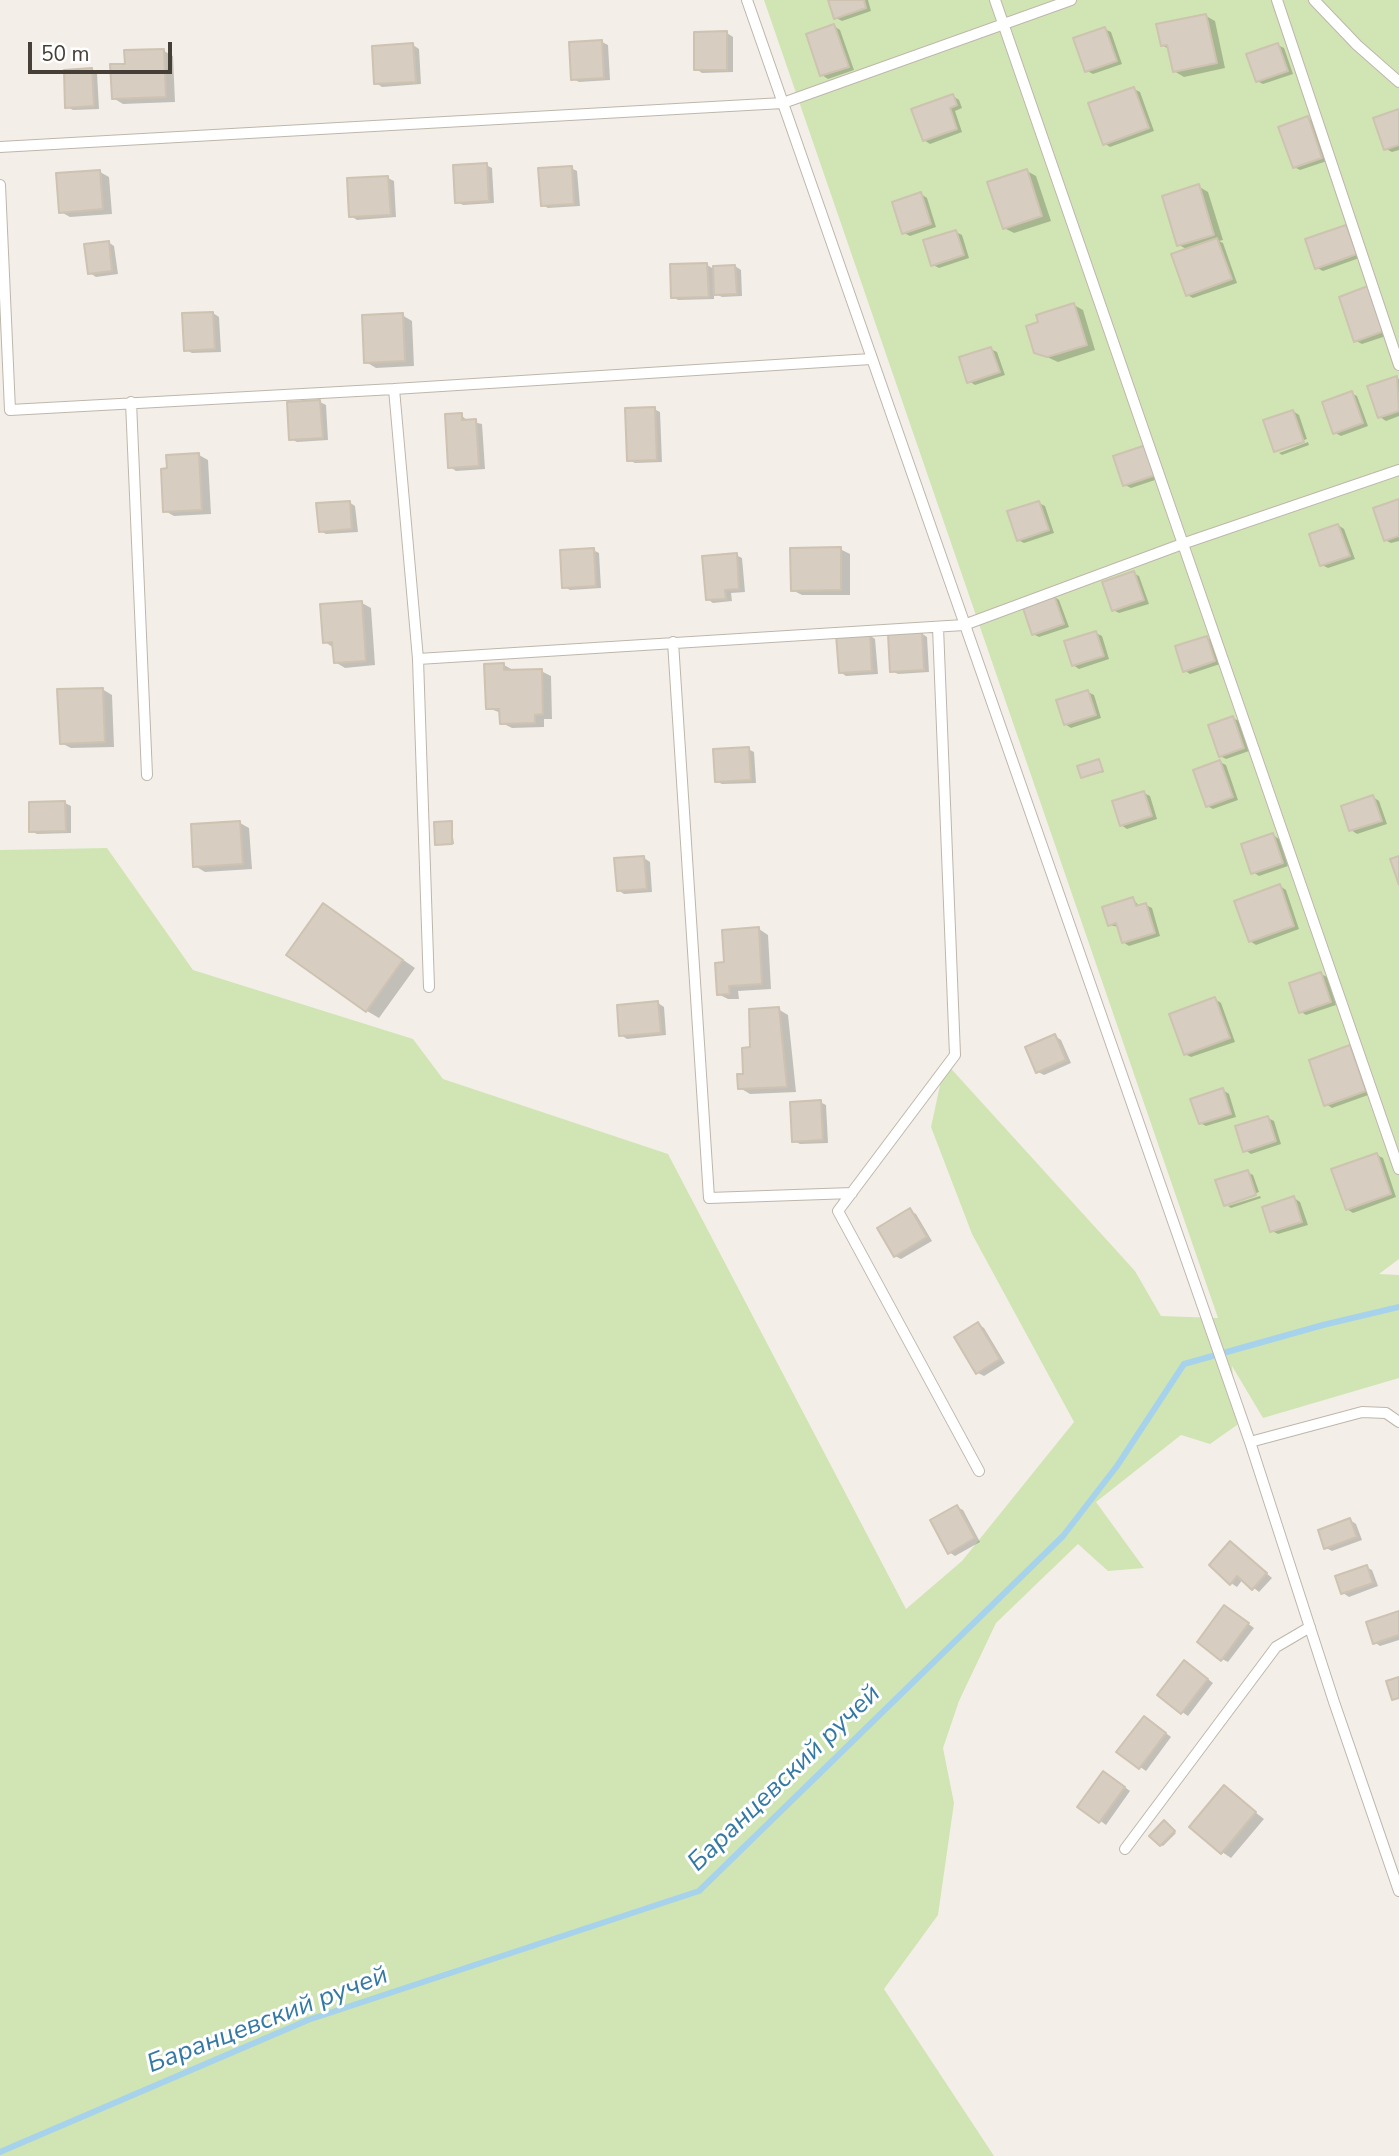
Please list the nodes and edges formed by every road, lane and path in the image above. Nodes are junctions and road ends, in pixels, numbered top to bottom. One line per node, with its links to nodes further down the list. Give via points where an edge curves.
1 (747, 0): 8 (lane)
2 (995, 0): 6 (lane)
3 (1071, 0): 6 (lane)
4 (1277, 0): 12 (lane)
5 (1314, 0): 7 (lane)
6 (1003, 22): 8 (lane); 17 (lane)
7 (1399, 82)
8 (783, 103): 9 (lane); 11 (lane)
9 (0, 147)
10 (0, 185): 15 (lane)
11 (871, 359): 13 (lane); 18 (lane)
12 (1399, 365)
13 (394, 389): 14 (lane); 21 (lane)
14 (131, 402): 15 (lane); 22 (lane)
15 (5, 410)
16 (1399, 470): 17 (lane)
17 (1185, 544): 18 (lane); 24 (lane)
18 (964, 625): 19 (lane); 27 (lane)
19 (938, 626): 20 (lane); 25 (lane, via 955,1055)
20 (673, 642): 21 (lane); 25 (lane, via 709,1198)
21 (418, 659): 23 (lane)
22 (147, 775)
23 (429, 987)
24 (1399, 1169)
25 (852, 1193): 28 (lane, via 838,1211)
26 (1399, 1422): 27 (lane, via 1386,1413 1362,1412)
27 (1250, 1442): 29 (lane)
28 (979, 1471)
29 (1310, 1627): 30 (lane, via 1276,1647); 31 (lane)
30 (1125, 1849)
31 (1399, 1891)

